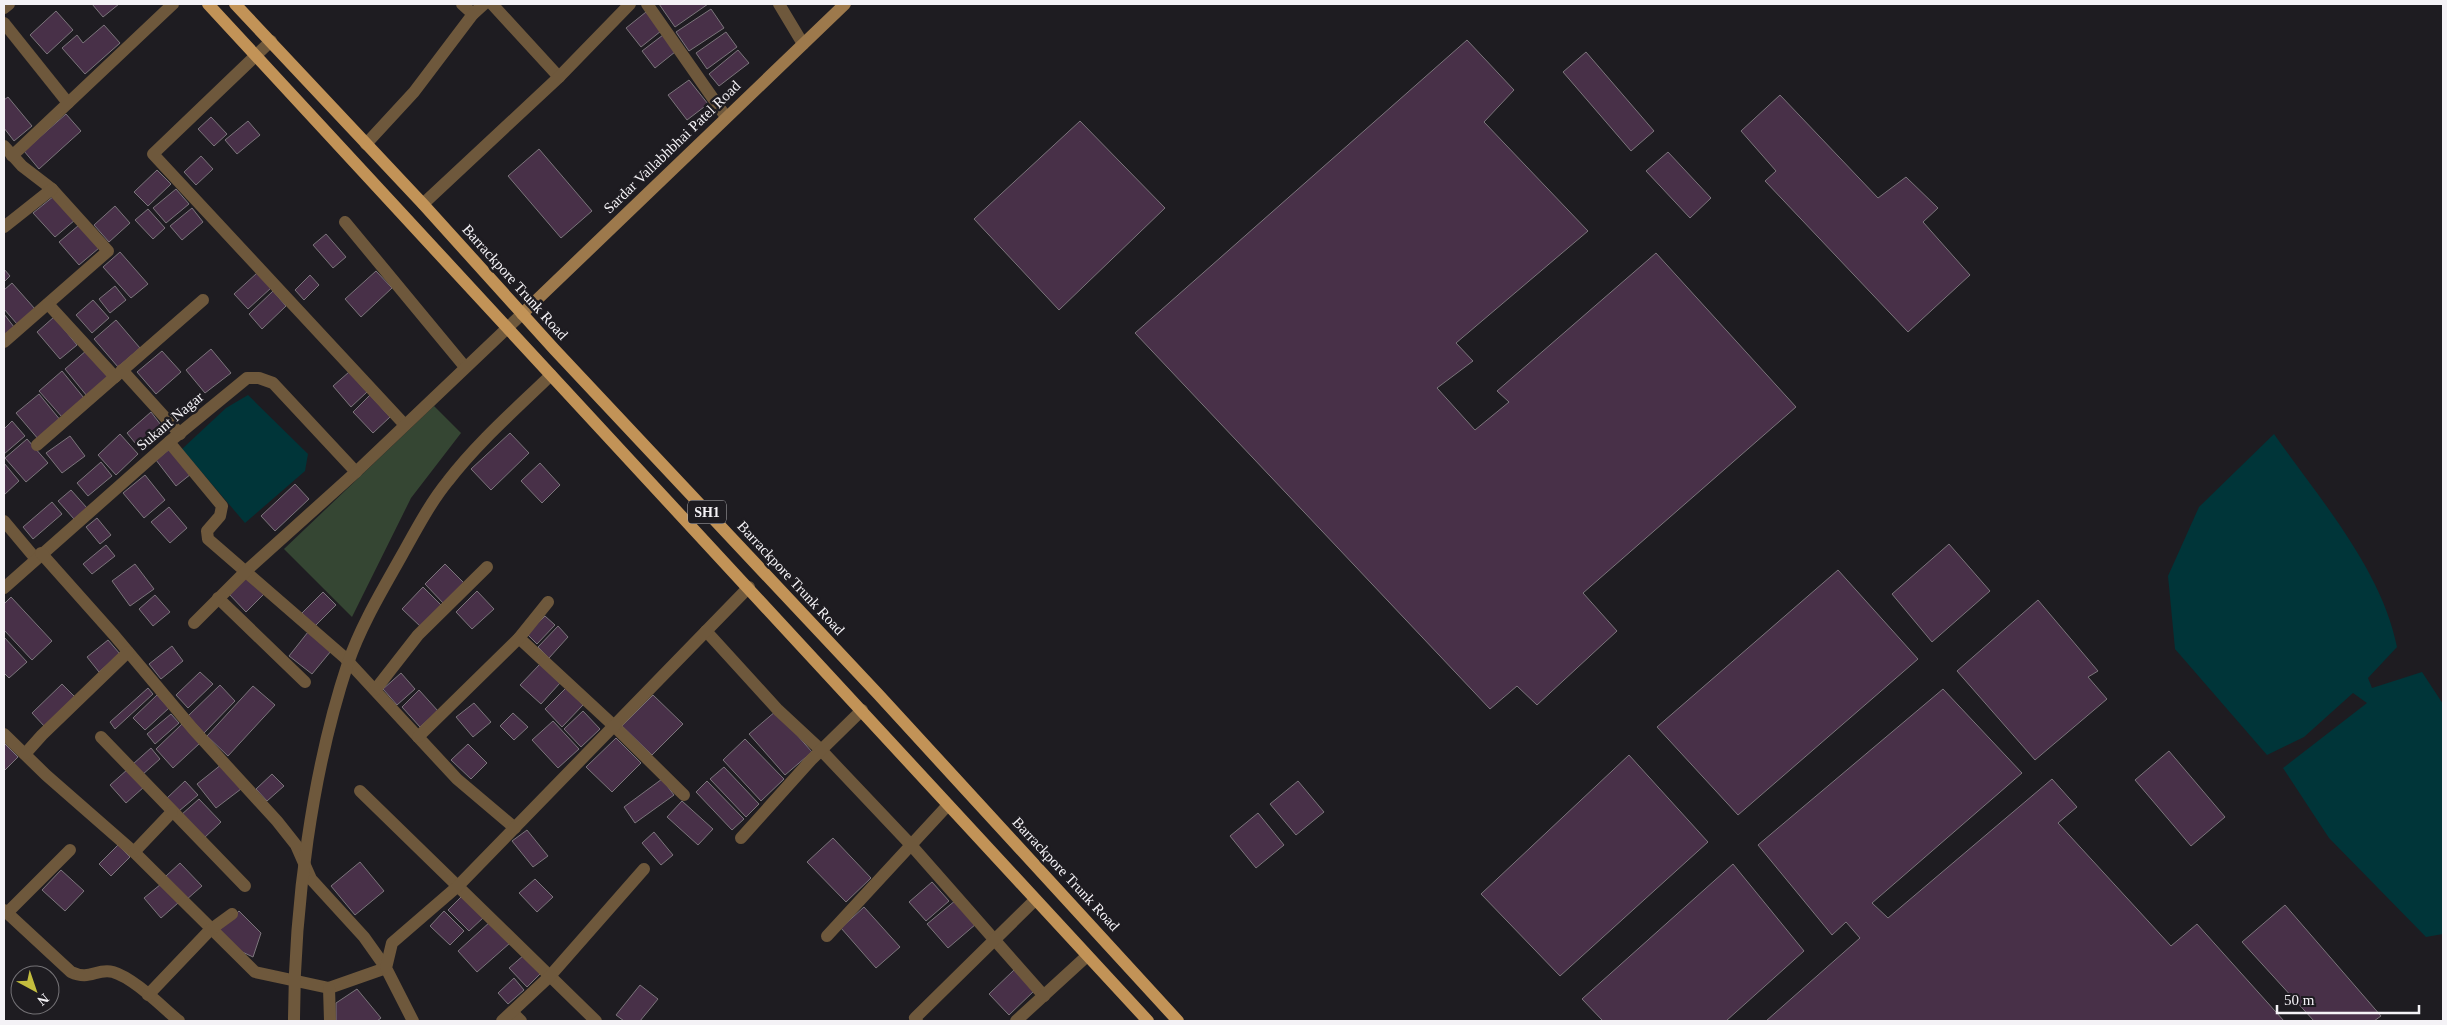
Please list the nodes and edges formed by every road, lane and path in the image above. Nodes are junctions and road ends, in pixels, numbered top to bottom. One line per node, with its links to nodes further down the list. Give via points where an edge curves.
1 (9, 4): 12 (street)
2 (173, 4): 19 (street)
3 (208, 4): 17 (main road, SH1)
4 (462, 4): 13 (street)
5 (484, 4): 13 (street)
6 (492, 4): 18 (street)
7 (647, 4): 20 (street)
8 (779, 4): 16 (street)
9 (845, 4): 16 (street, Sardar Vallabhbhai Patel Road)
10 (241, 5): 15 (main road, Barrackpore Trunk Road / SH1)
11 (626, 5): 18 (street)
12 (4, 8)
13 (473, 14): 21 (street, via 414,92)
14 (4, 23): 19 (street)
15 (271, 41): 17 (street); 21 (main road, Barrackpore Trunk Road / SH1)
16 (803, 44): 20 (street, Sardar Vallabhbhai Patel Road)
17 (256, 56): 30 (main road, SH1); 35 (street, via 153,154)
18 (559, 78): 24 (street)
19 (68, 103): 22 (street)
20 (726, 117): 29 (street, Sardar Vallabhbhai Patel Road)
21 (366, 144): 24 (main road, Barrackpore Trunk Road / SH1)
22 (8, 151): 23 (street)
23 (52, 189): 26 (street); 28 (street, via 108,251)
24 (423, 204): 29 (main road, Barrackpore Trunk Road / SH1)
25 (345, 222): 32 (street)
26 (4, 227)
27 (202, 300): 33 (street)
28 (48, 304): 31 (street); 33 (street)
29 (522, 314): 30 (street); 98 (main road, Barrackpore Trunk Road / SH1, via 878,694)
30 (508, 327): 32 (street); 34 (main road, SH1)
31 (4, 342)
32 (465, 367): 35 (street)
33 (118, 374): 36 (street); 38 (street)
34 (551, 375): 45 (main road, SH1); 52 (street, via 447,482 420,522 375,603)
35 (404, 424): 39 (street)
36 (180, 434): 37 (street, Sukant Nagar); 39 (street, Sukant Nagar, via 247,378 259,378 274,383)
37 (169, 442): 41 (street, Sukant Nagar); 43 (street, via 222,506 220,516 207,531 208,539)
38 (37, 445)
39 (356, 472): 43 (street)
40 (4, 520): 41 (street)
41 (38, 556): 44 (street, Sukant Nagar); 51 (street)
42 (487, 567): 54 (street, via 418,635)
43 (246, 570): 46 (street); 52 (street)
44 (4, 588)
45 (749, 588): 49 (street); 55 (main road, SH1)
46 (218, 598): 48 (street); 53 (street)
47 (548, 602): 50 (street)
48 (194, 623)
49 (706, 631): 56 (street); 60 (street, via 778,710)
50 (519, 638): 56 (street); 59 (street)
51 (128, 652): 61 (street); 71 (street, via 277,821 296,845)
52 (348, 662): 54 (street); 71 (street, via 322,760)
53 (305, 682)
54 (375, 690): 59 (street)
55 (862, 710): 60 (street); 64 (main road, SH1)
56 (613, 724): 63 (street); 66 (street)
57 (4, 734): 61 (street)
58 (101, 736): 65 (street)
59 (418, 737): 66 (street, via 456,779)
60 (821, 750): 67 (street); 68 (street)
61 (25, 754): 70 (street)
62 (360, 791): 74 (street)
63 (684, 795)
64 (948, 805): 68 (street); 75 (main road, SH1)
65 (172, 812): 70 (street); 73 (street)
66 (514, 828): 74 (street)
67 (741, 838)
68 (911, 845): 79 (street); 80 (street)
69 (70, 850): 76 (street)
70 (134, 852): 78 (street)
71 (305, 865): 82 (street, via 311,879 364,937); 84 (street)
72 (644, 869): 83 (street)
73 (245, 886)
74 (458, 886): 82 (street, via 392,943); 83 (street)
75 (1035, 900): 80 (street); 81 (main road, SH1)
76 (5, 911): 86 (street, via 71,972 81,977 113,972)
77 (232, 914): 78 (street)
78 (210, 930): 84 (street, via 255,972); 86 (street)
79 (827, 936)
80 (994, 940): 87 (street); 95 (street, via 915,1018)
81 (1087, 956): 87 (street); 97 (main road, SH1)
82 (386, 968): 85 (street); 92 (street)
83 (550, 976): 88 (street); 94 (street)
84 (294, 980): 85 (street); 90 (street)
85 (329, 988): 91 (street)
86 (148, 995): 89 (street)
87 (1044, 996): 96 (street)
88 (516, 1017): 93 (street)
89 (179, 1021)
90 (294, 1021)
91 (330, 1021)
92 (413, 1021)
93 (502, 1021)
94 (596, 1021)
95 (917, 1021)
96 (1016, 1021)
97 (1148, 1021)
98 (1178, 1021)

